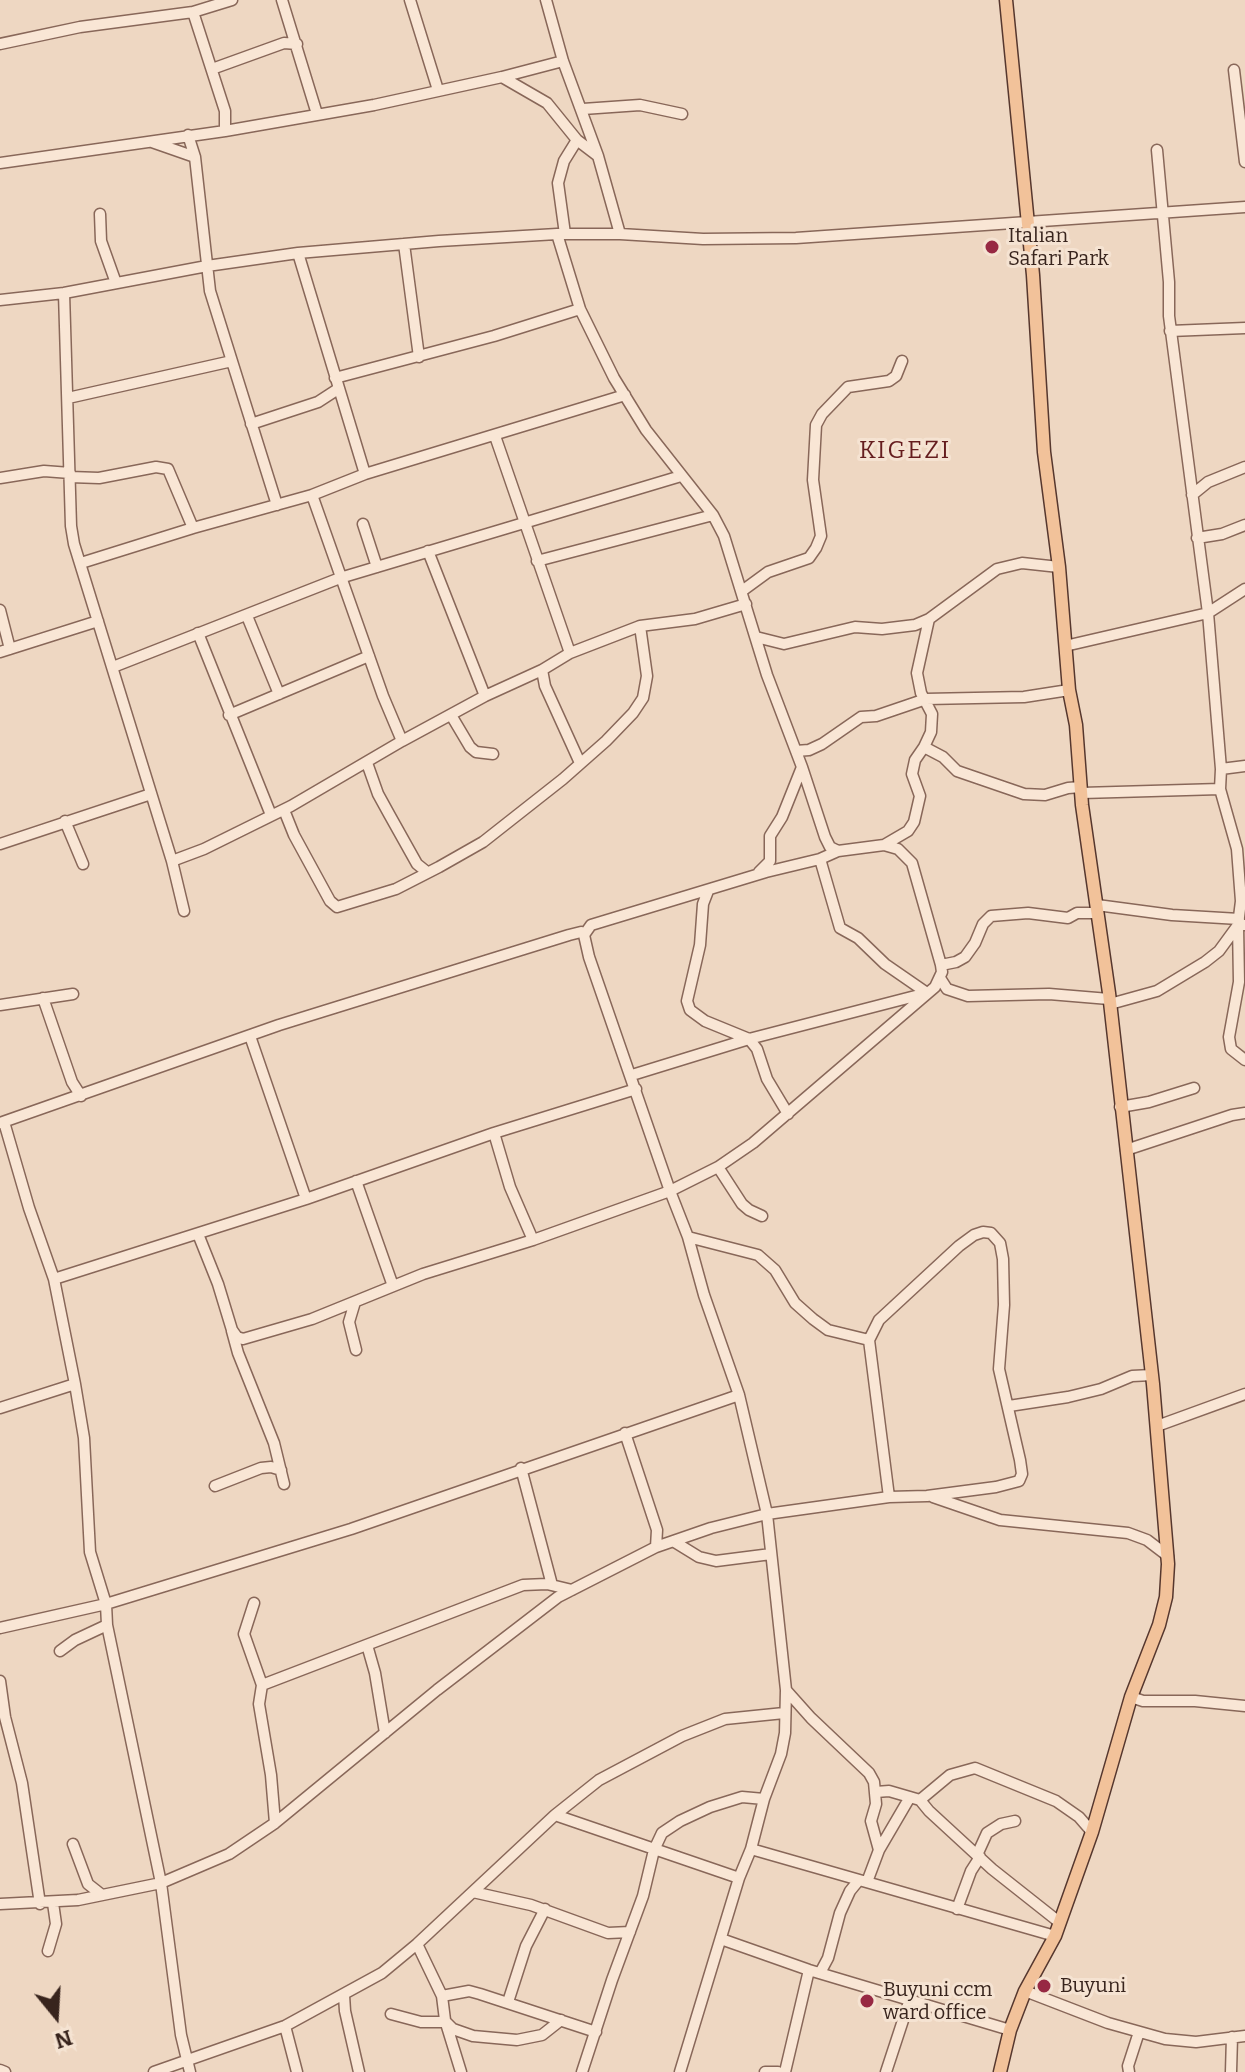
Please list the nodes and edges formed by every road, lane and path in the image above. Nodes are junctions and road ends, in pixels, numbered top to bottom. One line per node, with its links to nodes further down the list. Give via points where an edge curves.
1 (232, 0): 6 (street)
2 (282, 0): 8 (street)
3 (410, 0): 13 (street)
4 (546, 0): 9 (street)
5 (1006, 0): 29 (main road)
6 (193, 12): 7 (street); 10 (street)
7 (0, 44)
8 (297, 44): 10 (street, via 284,43); 15 (street)
9 (563, 61): 12 (street); 14 (street)
10 (212, 69): 17 (street, via 225,111)
11 (1234, 70): 24 (street)
12 (502, 77): 13 (street); 19 (street, via 547,103)
13 (438, 90): 15 (street)
14 (583, 109): 16 (street, via 640,105); 22 (street)
15 (317, 114): 17 (street)
16 (682, 114)
17 (225, 131): 18 (street)
18 (188, 135): 20 (street); 23 (street)
19 (577, 140): 22 (street); 30 (street, via 558,183)
20 (150, 141): 23 (street); 25 (street)
21 (1157, 150): 27 (street)
22 (598, 156): 31 (street)
23 (195, 157): 34 (street)
24 (1245, 162)
25 (0, 163)
26 (1245, 207): 27 (street)
27 (1161, 212): 29 (street); 40 (street)
28 (100, 214): 35 (street, via 101,241)
29 (1027, 223): 31 (street, via 796,238); 67 (main road, via 1044,452)
30 (561, 234): 31 (street); 32 (street); 38 (street)
31 (620, 234)
32 (404, 244): 33 (street); 41 (street)
33 (298, 253): 34 (street); 44 (street)
34 (207, 266): 35 (street); 42 (street)
35 (116, 283): 36 (street)
36 (64, 293): 37 (street); 46 (street)
37 (0, 300)
38 (580, 309): 41 (street); 45 (street)
39 (1245, 328): 40 (street)
40 (1170, 331): 55 (street)
41 (419, 357): 44 (street)
42 (232, 361): 46 (street); 47 (street)
43 (902, 361): 70 (street, via 889,381 848,387 816,425 813,480 821,536 816,548 809,558 768,572)
44 (337, 383): 47 (street, via 318,402); 50 (street)
45 (625, 395): 48 (street); 52 (street)
46 (68, 398): 51 (street)
47 (251, 424): 56 (street)
48 (495, 436): 50 (street); 58 (street)
49 (1245, 467): 55 (street, via 1208,482)
50 (365, 474): 54 (street)
51 (70, 475): 53 (street, via 36,472); 61 (street, via 99,478 168,469); 65 (street, via 71,526)
52 (681, 476): 57 (street); 58 (street)
53 (0, 478)
54 (312, 495): 56 (street); 68 (street)
55 (1192, 495): 62 (street)
56 (277, 505): 61 (street)
57 (713, 515): 64 (street); 70 (street)
58 (524, 522): 63 (street); 64 (street)
59 (363, 524): 66 (street)
60 (1245, 525): 62 (street)
61 (193, 528): 65 (street)
62 (1197, 538): 73 (street)
63 (428, 551): 66 (street); 88 (street)
64 (537, 561): 82 (street)
65 (81, 563): 76 (street)
66 (377, 567): 68 (street)
67 (1059, 567): 75 (street, via 1022,563 997,569); 80 (main road)
68 (340, 578): 74 (street); 83 (street)
69 (1245, 589): 73 (street)
70 (742, 591): 71 (street)
71 (746, 604): 77 (street, via 695,619); 79 (street)
72 (0, 610): 81 (street)
73 (1208, 613): 80 (street); 100 (street)
74 (247, 616): 78 (street); 87 (street)
75 (929, 619): 79 (street, via 882,629 855,627 784,644); 89 (street, via 917,673)
76 (98, 621): 81 (street); 84 (street)
77 (640, 626): 82 (street); 97 (street, via 647,676 643,698)
78 (198, 633): 84 (street); 90 (street)
79 (756, 637): 94 (street)
80 (1065, 646): 86 (main road)
81 (5, 651)
82 (570, 653): 85 (street)
83 (369, 656): 87 (street); 92 (street)
84 (113, 667): 103 (street)
85 (542, 670): 88 (street); 97 (street)
86 (1069, 690): 89 (street, via 1024,697); 102 (main road)
87 (279, 694): 90 (street)
88 (485, 696): 91 (street)
89 (926, 699): 93 (street, via 933,722); 94 (street, via 861,717 822,744)
90 (229, 715): 105 (street)
91 (451, 715): 92 (street); 95 (street, via 470,747)
92 (402, 741): 96 (street)
93 (924, 747): 102 (street, via 957,771 1024,794); 108 (street, via 912,774 920,796 914,822)
94 (796, 751): 99 (street)
95 (493, 754)
96 (367, 763): 104 (street); 114 (street, via 389,814)
97 (580, 763): 114 (street, via 483,842)
98 (1245, 766): 100 (street)
99 (802, 767): 110 (street, via 825,837); 115 (street, via 770,836 770,861)
100 (1221, 769): 101 (street)
101 (1220, 789): 102 (street); 109 (street)
102 (1082, 790): 117 (main road)
103 (151, 794): 106 (street); 112 (street)
104 (284, 810): 105 (street); 114 (street, via 337,907 396,889)
105 (271, 815): 112 (street)
106 (65, 821): 107 (street); 113 (street)
107 (0, 844)
108 (884, 845): 110 (street); 121 (street, via 898,849 912,863)
109 (1241, 849): 119 (street)
110 (838, 851): 111 (street)
111 (820, 859): 115 (street); 123 (street, via 840,928)
112 (172, 861): 118 (street)
113 (83, 864)
114 (427, 872)
115 (753, 876): 116 (street)
116 (708, 891): 120 (street, via 591,925); 129 (street, via 687,1001 695,1016)
117 (1097, 909): 119 (street, via 1172,915); 121 (street, via 1068,918 991,916 965,957); 127 (main road)
118 (184, 911)
119 (1241, 930): 127 (street, via 1170,984); 130 (street, via 1229,1044)
120 (584, 935): 128 (street, via 569,935); 131 (street)
121 (941, 965): 122 (street)
122 (940, 978): 123 (street); 127 (street, via 947,989 968,996 1049,994)
123 (927, 993): 129 (street); 137 (street)
124 (73, 994): 125 (street)
125 (43, 998): 126 (street); 134 (street)
126 (1, 1002)
127 (1110, 1002): 135 (main road)
128 (250, 1036): 134 (street); 144 (street)
129 (749, 1039): 131 (street); 137 (street)
130 (1245, 1060)
131 (632, 1075): 133 (street)
132 (1194, 1088): 135 (street)
133 (636, 1089): 139 (street); 143 (street)
134 (81, 1096): 138 (street)
135 (1120, 1107): 140 (main road)
136 (1245, 1113): 140 (street)
137 (788, 1114): 141 (street)
138 (2, 1123): 149 (street)
139 (494, 1133): 142 (street); 148 (street)
140 (1126, 1150): 155 (main road)
141 (718, 1167): 143 (street); 145 (street, via 742,1204)
142 (356, 1181): 144 (street); 150 (street)
143 (670, 1191): 147 (street); 148 (street)
144 (306, 1199): 146 (street)
145 (762, 1216)
146 (198, 1234): 149 (street); 152 (street)
147 (688, 1237): 153 (street, via 758,1255 813,1319 828,1330); 158 (street)
148 (533, 1240): 150 (street)
149 (54, 1279): 156 (street)
150 (393, 1286): 151 (street)
151 (355, 1302): 152 (street, via 253,1337 237,1337); 154 (street, via 349,1322)
152 (232, 1330): 164 (street)
153 (869, 1340): 159 (street, via 879,1320 959,1246 974,1235 991,1233 1003,1259 999,1369); 168 (street)
154 (356, 1350)
155 (1152, 1375): 159 (street); 161 (main road)
156 (75, 1384): 160 (street); 177 (street, via 84,1438 90,1552)
157 (1245, 1394): 161 (street)
158 (739, 1395): 162 (street); 169 (street)
159 (1009, 1406): 167 (street, via 1019,1481)
160 (0, 1408)
161 (1157, 1426): 173 (main road)
162 (625, 1433): 163 (street); 171 (street, via 657,1530)
163 (521, 1468): 174 (street); 177 (street, via 351,1529)
164 (281, 1470): 165 (street); 166 (street, via 261,1468)
165 (284, 1484)
166 (215, 1486)
167 (927, 1496): 168 (street); 173 (street, via 1000,1520 1128,1533)
168 (889, 1497): 169 (street)
169 (767, 1514): 170 (street); 172 (street)
170 (673, 1541): 171 (street); 172 (street, via 716,1561)
171 (656, 1547): 175 (street)
172 (771, 1554): 184 (street)
173 (1168, 1556): 185 (main road, via 1159,1625)
174 (552, 1585): 175 (street); 180 (street, via 507,1590)
175 (572, 1590): 188 (street, via 516,1627)
176 (254, 1603): 183 (street, via 244,1634)
177 (106, 1604): 178 (street); 179 (street)
178 (107, 1625): 181 (street); 203 (street)
179 (0, 1628)
180 (367, 1645): 183 (street); 188 (street)
181 (60, 1651)
182 (0, 1681): 208 (street)
183 (262, 1685): 194 (street, via 259,1704)
184 (786, 1690): 187 (street); 189 (street, via 869,1773)
185 (1131, 1697): 186 (street); 195 (main road)
186 (1245, 1706)
187 (784, 1713): 191 (street, via 781,1754); 192 (street, via 725,1719 682,1736 599,1780)
188 (385, 1733): 194 (street)
189 (876, 1792): 190 (street); 199 (street, via 871,1821)
190 (915, 1798): 195 (street, via 950,1775 975,1768 1056,1801); 199 (street); 200 (street)
191 (764, 1799): 197 (street); 198 (street, via 742,1797 700,1811 662,1833)
192 (555, 1815): 198 (street); 204 (street)
193 (1015, 1821): 200 (street, via 987,1833)
194 (275, 1823): 203 (street, via 229,1854)
195 (1092, 1832): 211 (main road)
196 (73, 1844): 205 (street, via 88,1884)
197 (751, 1849): 201 (street); 202 (street)
198 (654, 1850): 201 (street); 212 (street)
199 (879, 1850): 202 (street)
200 (978, 1856): 210 (street); 211 (street)
201 (739, 1878): 214 (street)
202 (863, 1881): 210 (street); 217 (street, via 850,1891 830,1953)
203 (161, 1883): 205 (street); 232 (street)
204 (473, 1892): 209 (street); 215 (street)
205 (102, 1895): 206 (street)
206 (53, 1903): 208 (street); 216 (street, via 56,1924)
207 (0, 1904): 208 (street)
208 (40, 1904)
209 (545, 1909): 212 (street, via 608,1933); 222 (street)
210 (957, 1909): 213 (street)
211 (1059, 1922): 213 (main road)
212 (630, 1932): 228 (street)
213 (1055, 1936): 218 (main road)
214 (721, 1939): 217 (street); 239 (street)
215 (417, 1944): 219 (street); 220 (street)
216 (48, 1951)
217 (814, 1972): 221 (street); 242 (street)
218 (1025, 1991): 227 (main road); 229 (street)
219 (344, 1995): 226 (street); 236 (street)
220 (442, 1996): 222 (street, via 469,1991); 225 (street)
221 (910, 1999): 227 (street); 243 (street)
222 (508, 2002): 224 (street)
223 (391, 2014): 225 (street)
224 (561, 2020): 225 (street, via 542,2035 517,2040 473,2036); 228 (street)
225 (446, 2022): 237 (street)
226 (285, 2026): 232 (street); 235 (street)
227 (1010, 2030): 244 (main road)
228 (596, 2032): 238 (street)
229 (1139, 2032): 231 (street, via 1196,2042); 245 (street)
230 (1245, 2036): 231 (street)
231 (1232, 2037): 246 (street)
232 (186, 2060): 233 (street); 234 (street)
233 (154, 2072)
234 (190, 2072)
235 (297, 2072)
236 (359, 2072)
237 (461, 2072)
238 (582, 2072)
239 (680, 2072)
240 (765, 2072): 241 (street)
241 (778, 2072)
242 (785, 2072)
243 (886, 2072)
244 (1000, 2072)
245 (1129, 2072)
246 (1231, 2072)

